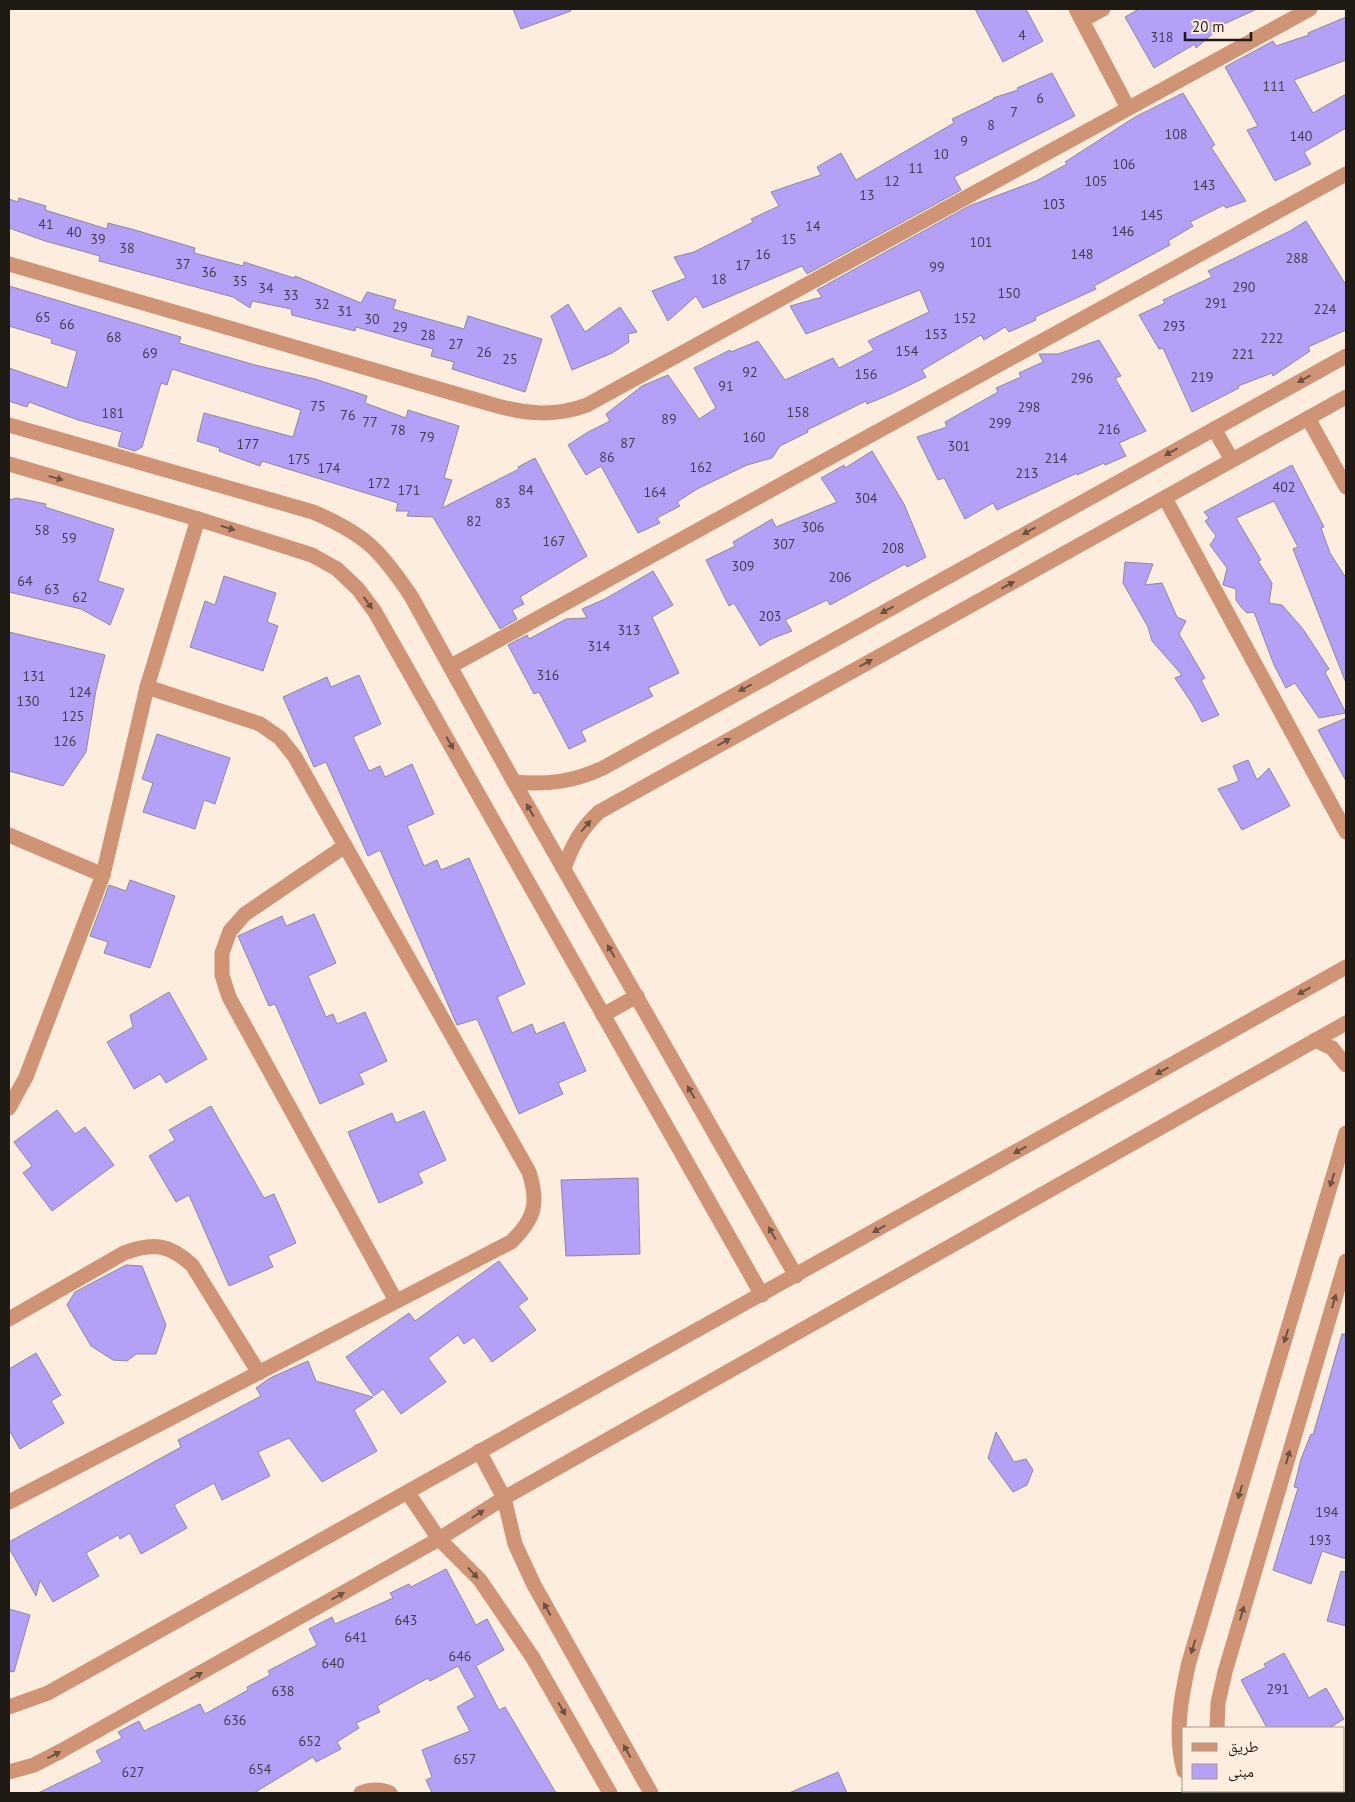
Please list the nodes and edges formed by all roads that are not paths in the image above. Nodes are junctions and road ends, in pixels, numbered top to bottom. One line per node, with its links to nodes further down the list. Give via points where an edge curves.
1 (1103, 9): 3 (street)
2 (1310, 9): 4 (street)
3 (1080, 14): 4 (street)
4 (1128, 108): 6 (street, via 587,405 562,413 526,412 494,405)
5 (1346, 174): 17 (street)
6 (9, 264)
7 (1346, 356): 11 (street, one-way to 11)
8 (1346, 397): 9 (street)
9 (1308, 418): 12 (street); 14 (street)
10 (9, 425): 17 (street, via 313,512 344,525 371,544 394,571)
11 (1214, 429): 12 (street); 19 (street, one-way to 19, via 603,768 560,783)
12 (1232, 460): 15 (street)
13 (9, 464): 16 (street, one-way to 16)
14 (1346, 487)
15 (1164, 498): 20 (street); 23 (street, one-way to 15, via 571,847 583,828 600,812)
16 (198, 519): 18 (street); 27 (street, one-way to 27, via 312,555 337,570 358,589 375,612)
17 (451, 666): 19 (street)
18 (147, 687): 22 (street, via 253,722 280,738); 24 (street)
19 (514, 782): 23 (street, one-way to 19)
20 (1346, 832)
21 (9, 835): 24 (street)
22 (345, 846): 36 (street, via 245,914 230,931 222,952 222,975 229,997); 36 (street, via 529,1172 535,1191 534,1210 525,1228 511,1242)
23 (564, 869): 26 (street, one-way to 23)
24 (103, 874): 31 (street, via 26,1077)
25 (1346, 967): 34 (street, one-way to 34)
26 (637, 996): 27 (street); 34 (street, one-way to 26)
27 (603, 1014): 35 (street)
28 (1346, 1023): 29 (street)
29 (1315, 1040): 30 (street, via 1332,1048); 41 (street)
30 (1346, 1065)
31 (9, 1108)
32 (1346, 1134): 46 (street, one-way to 46, via 1189,1662 1181,1696 1179,1731)
33 (1346, 1261): 45 (street, one-way to 33, via 1225,1672)
34 (796, 1276): 35 (street)
35 (762, 1295): 39 (street)
36 (396, 1302): 38 (street)
37 (9, 1319): 38 (street, via 124,1252 141,1246 160,1246 178,1252 192,1265)
38 (259, 1373): 42 (street)
39 (479, 1451): 40 (street); 41 (street)
40 (408, 1493): 43 (street); 44 (street, via 48,1693)
41 (504, 1498): 43 (street, one-way to 41); 51 (street, one-way to 41, via 534,1585 515,1544)
42 (9, 1502)
43 (439, 1539): 47 (street, one-way to 43, via 34,1764 69,1746); 50 (street, one-way to 50, via 480,1580 533,1658)
44 (9, 1707)
45 (1217, 1727)
46 (1182, 1755)
47 (9, 1772)
48 (361, 1793): 49 (street, via 367,1790)
49 (390, 1793)
50 (610, 1793)
51 (651, 1793)

